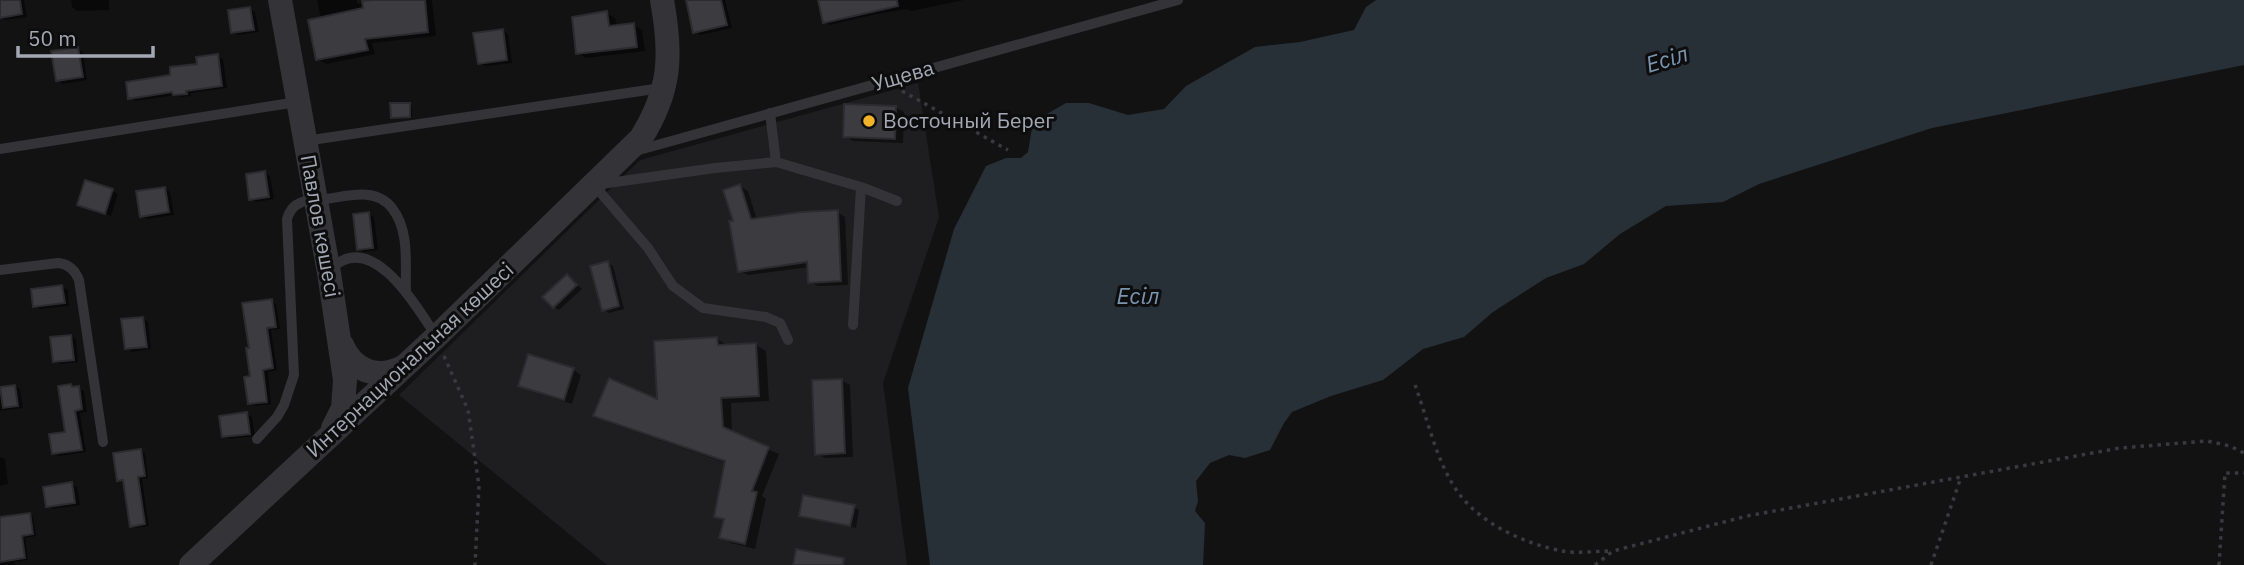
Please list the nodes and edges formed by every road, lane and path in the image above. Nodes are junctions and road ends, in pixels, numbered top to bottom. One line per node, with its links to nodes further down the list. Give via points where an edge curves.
1 (280, 0): 6 (street, Павлов көшесі)
2 (662, 0): 5 (street, Интернациональная көшесі, via 668,54)
3 (1178, 0): 4 (lane, Ущева)
4 (885, 82): 7 (lane, Ущева); 10 (path)
5 (665, 87): 8 (lane); 11 (street, Интернациональная көшесі, via 652,120)
6 (298, 102): 8 (street, Павлов көшесі); 9 (lane)
7 (770, 113): 11 (lane, Ущева); 12 (lane)
8 (305, 141): 15 (street, Павлов көшесі)
9 (0, 149)
10 (1008, 150)
11 (628, 153): 13 (street, Интернациональная көшесі)
12 (776, 162): 13 (lane); 14 (lane)
13 (594, 185): 22 (street, Интернациональная көшесі); 23 (lane, via 648,248 673,286 703,309 780,323)
14 (861, 187): 16 (lane); 20 (lane)
15 (315, 200): 18 (street, Павлов көшесі); 19 (lane, via 360,194 388,203 404,233); 26 (lane, via 300,202 288,215 294,375 284,405)
16 (897, 201)
17 (0, 270): 27 (lane, via 58,263 76,273)
18 (329, 273): 19 (lane, via 342,261 363,260 392,276); 21 (street, Павлов көшесі)
19 (406, 291): 22 (lane)
20 (853, 325)
21 (338, 334): 24 (street, via 349,358 361,369 377,374); 28 (street, Павлов көшесі, via 345,400 335,426)
22 (436, 337): 24 (street, Интернациональная көшесі); 34 (path, via 468,410 479,486)
23 (788, 340)
24 (403, 367): 28 (street, Интернациональная көшесі)
25 (1415, 385): 32 (path, via 1438,453 1460,494 1487,521 1525,540 1564,551)
26 (257, 439)
27 (103, 442)
28 (320, 445): 33 (street, Интернациональная көшесі)
29 (2244, 453): 31 (path, via 2207,442 2133,447)
30 (2244, 473): 37 (path, via 2225,473)
31 (1961, 477): 32 (path, via 1746,516); 36 (path)
32 (1613, 551): 35 (path)
33 (191, 565)
34 (475, 565)
35 (1595, 565)
36 (1931, 565)
37 (2219, 565)

